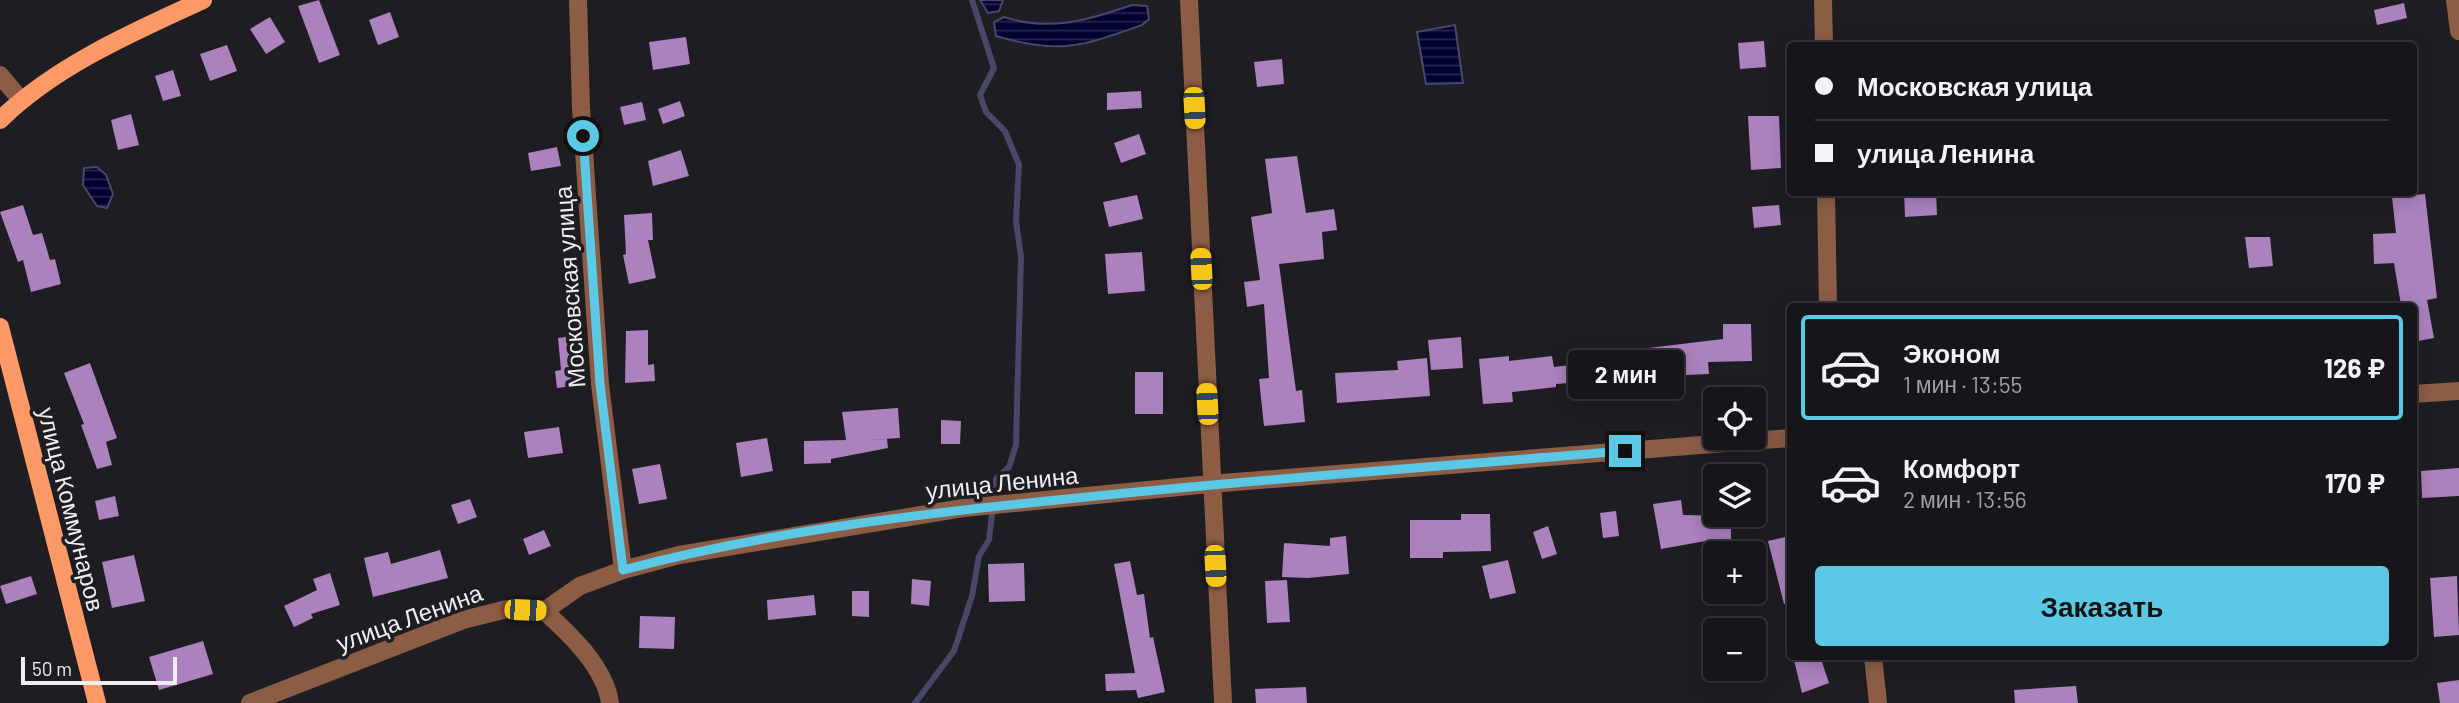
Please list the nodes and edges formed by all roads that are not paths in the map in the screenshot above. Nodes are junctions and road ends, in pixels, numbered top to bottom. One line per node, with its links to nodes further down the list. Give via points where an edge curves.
1 (203, 0): 9 (main road, via 124,37)
2 (578, 0): 18 (street, Московская улица, via 600,384)
3 (1189, 0): 17 (street)
4 (1823, 0): 7 (street)
5 (2455, 0): 6 (street)
6 (2459, 31)
7 (1824, 42)
8 (0, 75): 9 (street)
9 (21, 100): 10 (main road)
10 (0, 120)
11 (1826, 196): 12 (street)
12 (1828, 303)
13 (0, 327): 21 (main road, улица Коммунаров)
14 (2459, 391): 15 (street)
15 (2417, 394)
16 (1787, 438): 17 (street, улица Ленина)
17 (1210, 484): 18 (street, улица Ленина, via 963,508 679,555); 24 (street)
18 (623, 570): 19 (street, улица Ленина, via 580,586)
19 (544, 611): 22 (street, улица Ленина, via 507,609 463,620); 23 (street, via 568,632 597,672)
20 (1873, 660): 25 (street)
21 (97, 703)
22 (250, 703)
23 (610, 703)
24 (1223, 703)
25 (1878, 703)

